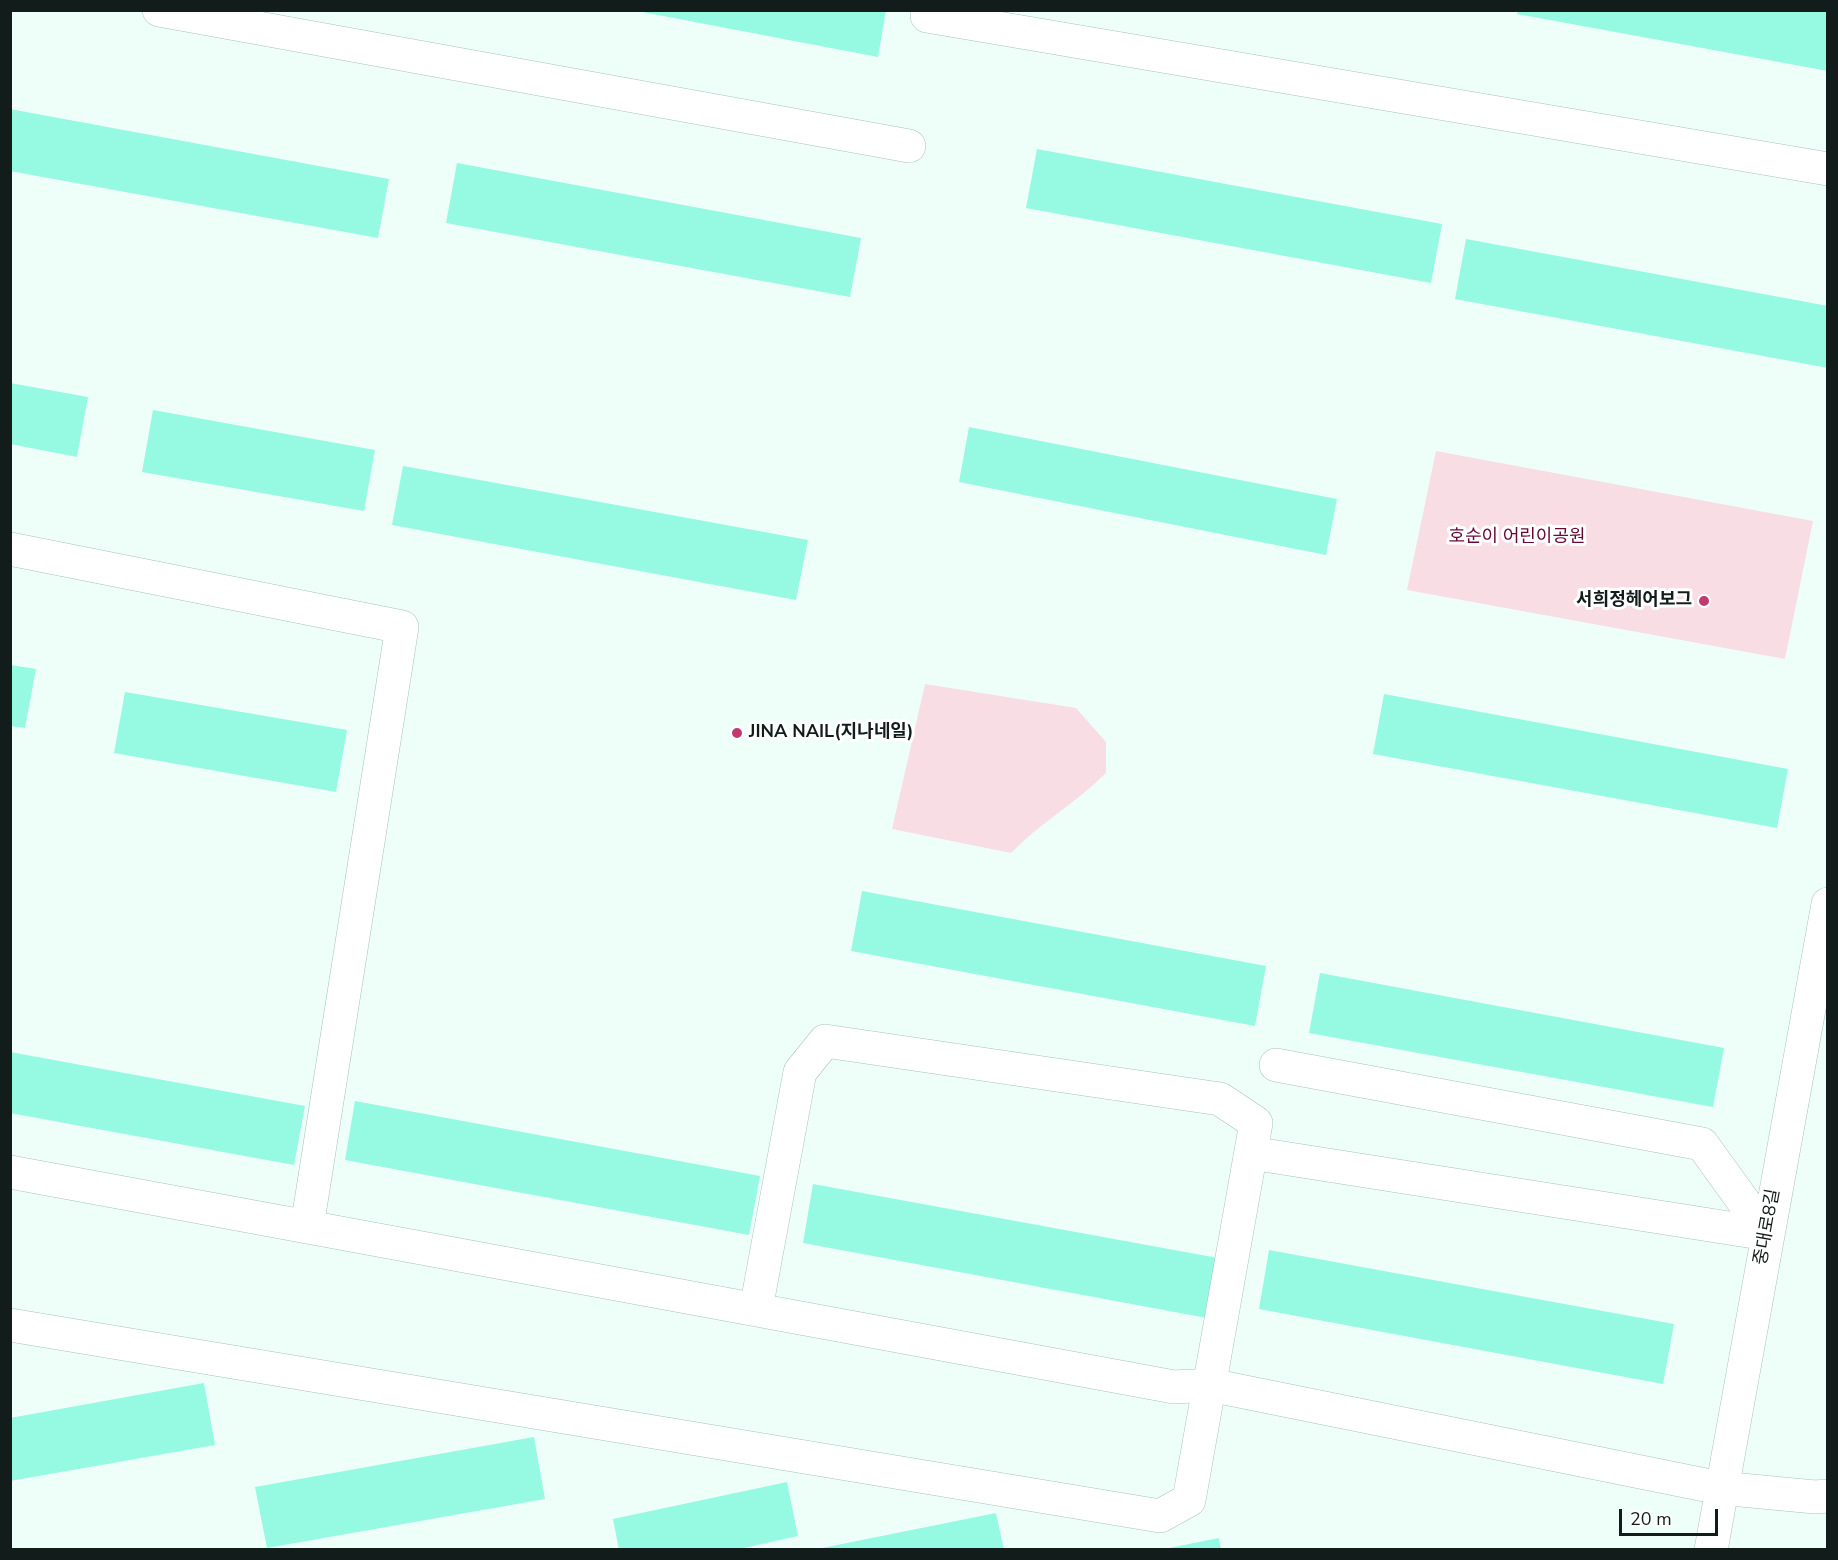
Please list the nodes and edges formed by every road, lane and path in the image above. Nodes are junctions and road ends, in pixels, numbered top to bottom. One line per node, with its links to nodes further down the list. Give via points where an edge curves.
1 (159, 10): 3 (street)
2 (927, 16): 4 (street)
3 (909, 146)
4 (1827, 169)
5 (10, 549): 10 (street, via 402,627)
6 (1827, 904): 11 (street, 중대로8길)
7 (1276, 1065): 11 (street, via 1702,1144)
8 (1251, 1153): 11 (street); 12 (street, via 1256,1123 1220,1099 825,1041 800,1072); 14 (street)
9 (10, 1172): 10 (street)
10 (307, 1227): 12 (street)
11 (1767, 1234): 15 (street, 중대로8길)
12 (756, 1310): 14 (street, via 1174,1387)
13 (10, 1325): 14 (street, via 1160,1516 1189,1500)
14 (1210, 1385): 15 (street)
15 (1720, 1488): 16 (street); 17 (street, 중대로8길)
16 (1827, 1496)
17 (1711, 1550)

